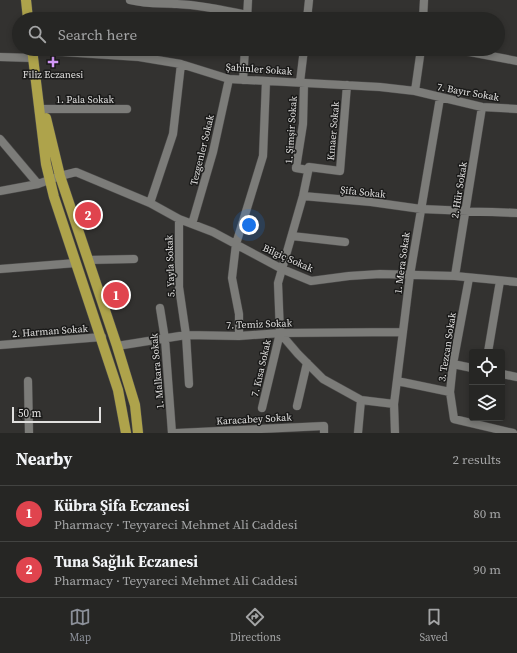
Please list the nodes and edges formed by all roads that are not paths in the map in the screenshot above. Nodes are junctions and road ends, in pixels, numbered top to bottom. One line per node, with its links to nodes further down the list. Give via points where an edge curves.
1 (26, 0): 6 (main road)
2 (130, 0): 7 (street, via 218,8)
3 (248, 0): 8 (street)
4 (309, 0): 9 (street)
5 (424, 0): 10 (street)
6 (27, 12)
7 (231, 12)
8 (247, 12)
9 (308, 12)
10 (423, 12)
11 (12, 56): 18 (street, Şahinler Sokak)
12 (32, 56): 21 (main road)
13 (139, 56): 20 (street, Şahinler Sokak)
14 (245, 56): 23 (street)
15 (304, 56): 25 (street)
16 (420, 56): 27 (street)
17 (491, 56): 19 (street)
18 (0, 57)
19 (517, 61)
20 (181, 64): 22 (street, Şahinler Sokak); 40 (street, via 173,134)
21 (35, 74): 30 (main road); 36 (main road)
22 (229, 79): 23 (street, Şahinler Sokak); 45 (street, Tezgenler Sokak, via 213,152)
23 (243, 80): 24 (street, Şahinler Sokak)
24 (266, 81): 25 (street, Şahinler Sokak); 48 (street, via 263,156)
25 (302, 83): 26 (street, Şahinler Sokak); 34 (street, 1. Şimşir Sokak, via 303,124 296,168)
26 (347, 85): 27 (street, Şahinler Sokak); 34 (street, Kınaer Sokak, via 340,171)
27 (415, 91): 28 (street, 7. Bayır Sokak)
28 (440, 98): 29 (street, 7. Bayır Sokak); 41 (street, 1. Mera Sokak)
29 (482, 106): 31 (street, 7. Bayır Sokak); 42 (street, 2. Hür Sokak)
30 (44, 109): 32 (street, 1. Pala Sokak); 35 (main road)
31 (517, 109)
32 (127, 110)
33 (0, 139): 37 (street)
34 (308, 168): 39 (street, 1. Şimşir Sokak)
35 (60, 176): 36 (street, Bilgiç Sokak); 40 (street, Bilgiç Sokak, via 76,172); 50 (main road)
36 (50, 180): 37 (street, Bilgiç Sokak); 51 (main road)
37 (38, 184): 38 (street, Bilgiç Sokak)
38 (0, 191)
39 (303, 196): 41 (street, Şifa Sokak); 46 (street, 1. Şimşir Sokak)
40 (150, 203): 44 (street, Bilgiç Sokak)
41 (421, 209): 42 (street, Şifa Sokak); 54 (street, 1. Mera Sokak)
42 (466, 211): 43 (street, Şifa Sokak); 55 (street, 2. Hür Sokak)
43 (517, 213)
44 (179, 219): 45 (street, Bilgiç Sokak); 62 (street, 5. Yayla Sokak, via 179,287)
45 (192, 224): 48 (street, Bilgiç Sokak)
46 (292, 236): 47 (street); 53 (street, 1. Şimşir Sokak)
47 (345, 242)
48 (236, 244): 53 (street, Bilgiç Sokak); 63 (street, via 232,278 239,314)
49 (134, 259): 50 (street)
50 (88, 260): 67 (main road)
51 (76, 263): 52 (street); 64 (main road)
52 (0, 269)
53 (282, 269): 54 (street, Bilgiç Sokak, via 311,281 380,274); 61 (street, 1. Şimşir Sokak, via 278,283)
54 (410, 275): 55 (street, Bilgiç Sokak); 60 (street, 1. Mera Sokak)
55 (455, 276): 56 (street, Bilgiç Sokak)
56 (469, 278): 57 (street, Bilgiç Sokak); 70 (street, 3. Tezcan Sokak)
57 (500, 280): 58 (street, Bilgiç Sokak); 68 (street)
58 (517, 282)
59 (160, 308): 65 (street, 1. Malkara Sokak)
60 (403, 332): 61 (street, 7. Temiz Sokak); 75 (street, 1. Mera Sokak)
61 (280, 333): 63 (street, 7. Temiz Sokak); 69 (street); 81 (street, 7. Kısa Sokak)
62 (186, 335): 63 (street, 7. Temiz Sokak); 65 (street, 7. Temiz Sokak); 76 (street, 5. Yayla Sokak)
63 (239, 336)
64 (102, 337): 66 (street, 2. Harman Sokak); 85 (main road, via 118,390)
65 (165, 339): 67 (street, 7. Temiz Sokak); 87 (street, 1. Malkara Sokak)
66 (0, 345)
67 (117, 346): 86 (main road, via 135,405)
68 (488, 349)
69 (307, 363): 78 (street, via 323,379); 80 (street)
70 (453, 364): 71 (street); 77 (street, 3. Tezcan Sokak)
71 (469, 367)
72 (505, 375): 73 (street)
73 (517, 377)
74 (28, 381): 84 (street)
75 (397, 381): 77 (street); 79 (street, 1. Mera Sokak)
76 (189, 384)
77 (450, 392): 92 (street, 3. Tezcan Sokak, via 454,419)
78 (361, 400): 79 (street); 90 (street)
79 (394, 404): 91 (street, 1. Mera Sokak)
80 (296, 406)
81 (262, 408)
82 (206, 432): 83 (street, Karacabey Sokak); 88 (street, Karacabey Sokak)
83 (239, 432): 89 (street, Karacabey Sokak, via 324,426)
84 (29, 433)
85 (126, 433)
86 (138, 433)
87 (172, 433)
88 (177, 433)
89 (324, 433)
90 (358, 433)
91 (395, 433)
92 (513, 433)

